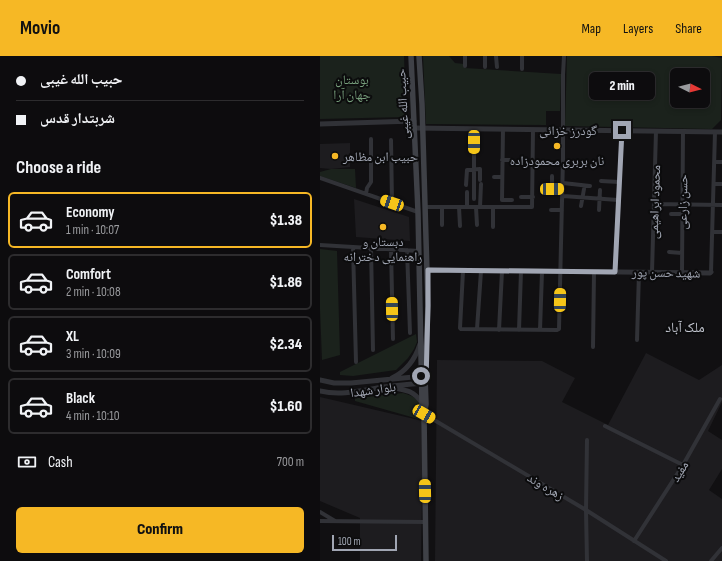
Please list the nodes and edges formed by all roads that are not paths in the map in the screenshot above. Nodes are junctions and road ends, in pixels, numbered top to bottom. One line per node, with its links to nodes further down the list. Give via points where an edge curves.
1 (411, 56): 12 (main road, حبیب الله غیبی)
2 (419, 56): 15 (main road, حبیب الله غیبی)
3 (465, 56): 8 (street)
4 (485, 56): 9 (street)
5 (496, 56): 10 (street)
6 (522, 56): 11 (street)
7 (564, 56): 19 (street)
8 (465, 66)
9 (485, 67)
10 (497, 67)
11 (522, 69)
12 (414, 121): 13 (street); 14 (main road, حبیب الله غیبی)
13 (320, 124)
14 (414, 128): 15 (street, گودرز خزائی); 71 (main road, حبیب الله غیبی)
15 (422, 128): 16 (street, گودرز خزائی); 62 (main road, حبیب الله غیبی)
16 (474, 129): 17 (street, گودرز خزائی); 31 (street)
17 (503, 129): 18 (street, گودرز خزائی); 27 (street)
18 (533, 130): 19 (street, گودرز خزائی); 50 (street)
19 (564, 130): 20 (street, گودرز خزائی); 38 (street)
20 (622, 130): 21 (street, گودرز خزائی); 37 (street)
21 (656, 131): 22 (street, گودرز خزائی); 57 (street, محمود ابراهیمی)
22 (683, 132): 23 (street, گودرز خزائی); 58 (street, حسن زارعی)
23 (715, 132): 24 (street, گودرز خزائی); 29 (street)
24 (722, 132)
25 (371, 139): 47 (street, via 371,182)
26 (391, 140): 56 (street)
27 (502, 160): 28 (street); 34 (street)
28 (510, 160)
29 (715, 162): 30 (street); 39 (street)
30 (722, 162)
31 (474, 169): 41 (street, via 466,170); 53 (street); 66 (street, via 480,169)
32 (552, 176): 43 (street, via 552,189)
33 (494, 177): 34 (street)
34 (502, 177): 54 (street, via 502,200)
35 (320, 178): 47 (street)
36 (601, 181): 37 (street)
37 (619, 182): 55 (street)
38 (563, 183): 42 (street); 43 (street)
39 (714, 184): 40 (street); 59 (street)
40 (722, 184)
41 (466, 185)
42 (590, 186)
43 (563, 189): 48 (street)
44 (584, 189): 51 (street)
45 (600, 190): 52 (street)
46 (467, 192): 65 (street)
47 (366, 194): 56 (street)
48 (563, 196): 51 (street); 69 (street)
49 (521, 197): 50 (street)
50 (533, 197): 67 (street, via 532,207)
51 (583, 197): 52 (street); 61 (street)
52 (599, 198): 55 (street); 70 (street)
53 (474, 199)
54 (512, 200)
55 (618, 200): 96 (street)
56 (392, 203): 71 (street)
57 (654, 204): 58 (street); 98 (street, محمود ابراهیمی)
58 (682, 204): 59 (street); 73 (street, حسن زارعی)
59 (714, 205): 60 (street); 78 (street)
60 (722, 205)
61 (581, 206)
62 (425, 207): 63 (street); 88 (main road, حبیب الله غیبی)
63 (442, 207): 64 (street); 74 (street)
64 (459, 207): 65 (street); 75 (street)
65 (467, 207): 66 (street)
66 (478, 207): 67 (street); 76 (street)
67 (493, 207): 77 (street)
68 (551, 210): 69 (street)
69 (562, 210): 93 (street)
70 (598, 210)
71 (418, 212): 85 (main road, حبیب الله غیبی)
72 (671, 214): 73 (street)
73 (682, 214): 87 (street, حسن زارعی)
74 (442, 225)
75 (460, 226)
76 (477, 226)
77 (493, 227)
78 (713, 232): 79 (street); 100 (street)
79 (722, 232)
80 (320, 245): 81 (street)
81 (353, 247): 82 (street); 113 (street)
82 (371, 248): 83 (street); 112 (street)
83 (391, 249): 84 (street); 108 (street)
84 (407, 250): 85 (street); 107 (street)
85 (419, 251): 101 (main road, حبیب الله غیبی)
86 (669, 252): 87 (street)
87 (682, 253): 99 (street, حسن زارعی)
88 (428, 270): 89 (street, شهید حسن پور); 102 (main road, حبیب الله غیبی)
89 (463, 271): 90 (street, شهید حسن پور); 103 (street, via 460,328)
90 (481, 271): 91 (street, شهید حسن پور); 103 (street)
91 (502, 271): 92 (street, شهید حسن پور); 104 (street)
92 (521, 271): 94 (street, شهید حسن پور); 105 (street)
93 (561, 271): 94 (street, شهید حسن پور); 95 (street, شهید حسن پور); 106 (street, via 559,330)
94 (542, 272): 106 (street)
95 (594, 272): 96 (street, شهید حسن پور); 111 (street)
96 (615, 272): 97 (street, شهید حسن پور)
97 (639, 272): 98 (street, شهید حسن پور); 109 (street)
98 (652, 272): 99 (street, شهید حسن پور)
99 (682, 272): 100 (street, شهید حسن پور)
100 (711, 272)
101 (420, 306): 102 (main road); 110 (main road, حبیب الله غیبی)
102 (428, 306): 114 (main road, حبیب الله غیبی)
103 (477, 329): 104 (street)
104 (499, 330): 105 (street)
105 (519, 330): 106 (street)
106 (540, 330)
107 (410, 333)
108 (393, 339)
109 (637, 340)
110 (421, 343): 114 (main road, حبیب الله غیبی); 116 (street, via 417,354 406,369)
111 (593, 347)
112 (374, 350)
113 (356, 362)
114 (423, 379): 116 (street, بلوار شهدا); 117 (street, بلوار شهدا); 120 (main road, حبیب الله غیبی); 121 (main road, حبیب الله غیبی, via 426,404)
115 (320, 380): 116 (street, بلوار شهدا, via 351,383)
116 (389, 380)
117 (386, 387): 118 (street, بلوار شهدا, via 350,393); 120 (street, via 408,390)
118 (320, 391)
119 (720, 398): 124 (street, مفید)
120 (422, 403): 121 (main road, حبیب الله غیبی)
121 (424, 414): 125 (street, زهره وند); 129 (main road, حبیب الله غیبی)
122 (604, 426): 124 (street)
123 (587, 440): 125 (street)
124 (683, 465): 130 (street, مفید)
125 (586, 510): 130 (street, زهره وند); 133 (street)
126 (320, 512): 128 (street)
127 (320, 521): 128 (street)
128 (335, 521): 129 (street)
129 (426, 522): 132 (main road, حبیب الله غیبی)
130 (634, 541): 134 (street, زهره وند)
131 (722, 548): 135 (street)
132 (426, 561)
133 (587, 561)
134 (666, 561)
135 (711, 561)

